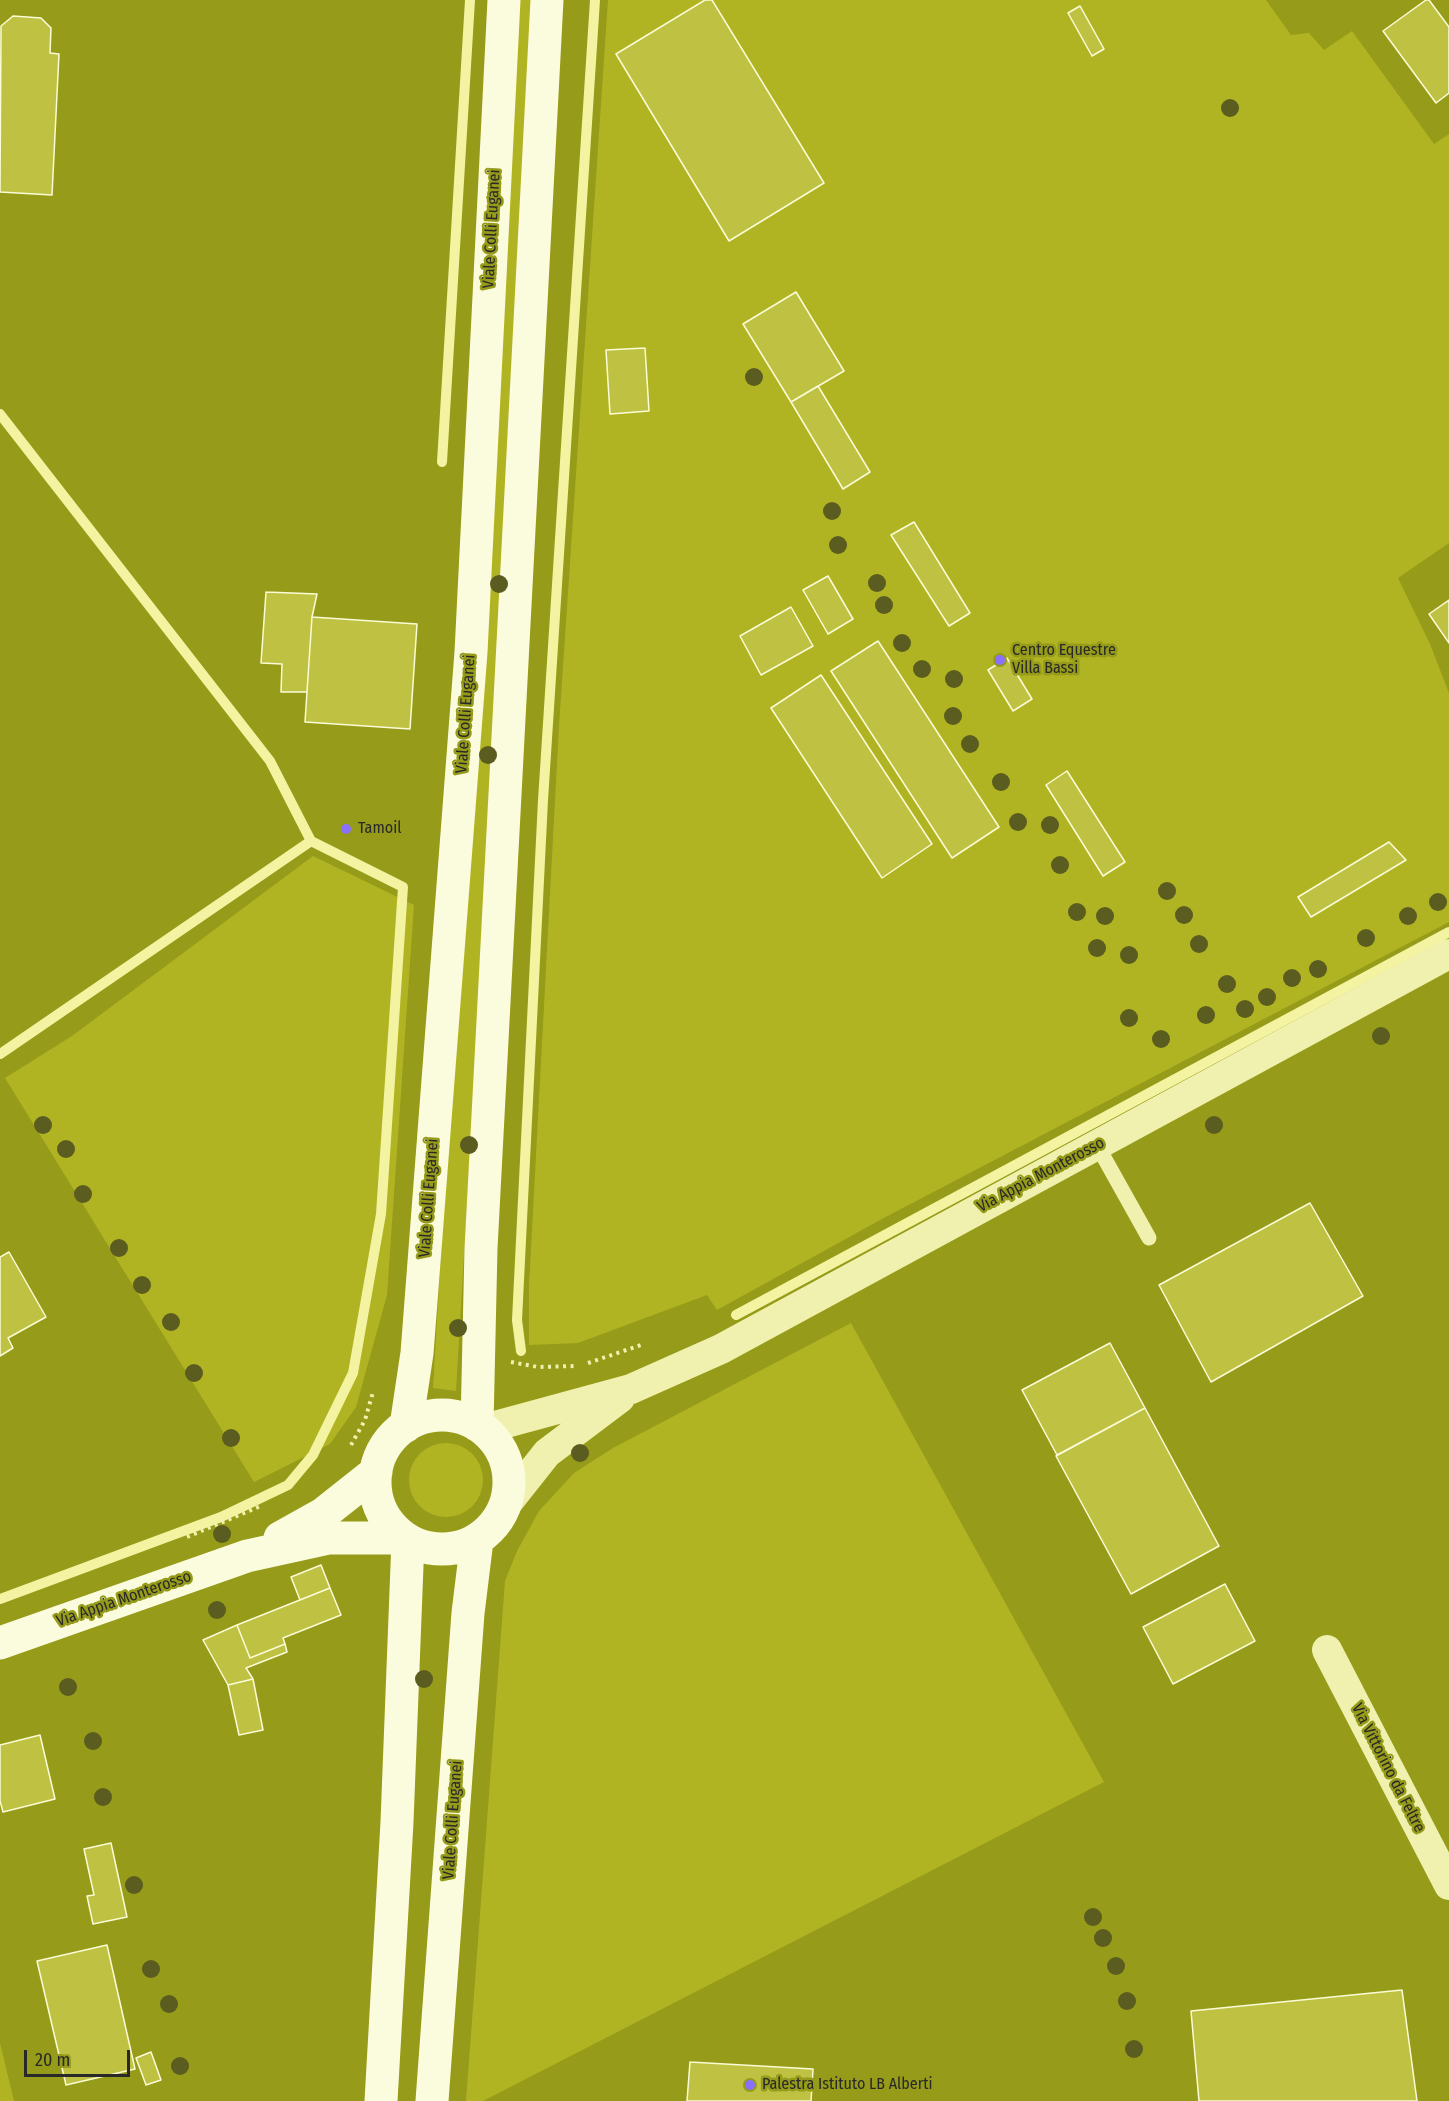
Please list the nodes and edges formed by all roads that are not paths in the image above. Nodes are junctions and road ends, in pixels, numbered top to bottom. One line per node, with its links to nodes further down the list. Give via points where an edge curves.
1 (504, 0): 7 (main road, Viale Colli Euganei, via 471,652 417,1353)
2 (546, 0): 8 (main road, via 481,1248)
3 (1449, 954): 4 (street, Via Appia Monterosso)
4 (1097, 1145): 5 (lane); 6 (street, Via Appia Monterosso, via 721,1349)
5 (1149, 1238)
6 (631, 1389): 8 (street, Via Appia Monterosso); 10 (street, Via Appia Monterosso, via 547,1453)
7 (406, 1426): 8 (main road, via 442,1415 460,1417); 9 (main road, via 392,1438)
8 (480, 1427): 10 (main road, via 498,1444 507,1464 510,1485)
9 (376, 1472): 11 (main road, via 381,1509); 13 (main road, Via Appia Monterosso, via 323,1514)
10 (505, 1506): 12 (main road, via 494,1525)
11 (406, 1539): 12 (main road, via 443,1549); 13 (main road, Via Appia Monterosso, via 329,1538); 17 (main road, via 398,1810)
12 (477, 1540): 18 (main road, Viale Colli Euganei, via 468,1613)
13 (247, 1556): 14 (main road, Via Appia Monterosso)
14 (0, 1643)
15 (1327, 1650): 16 (street, Via Vittorino da Feltre)
16 (1449, 1885)
17 (381, 2101)
18 (432, 2101)

